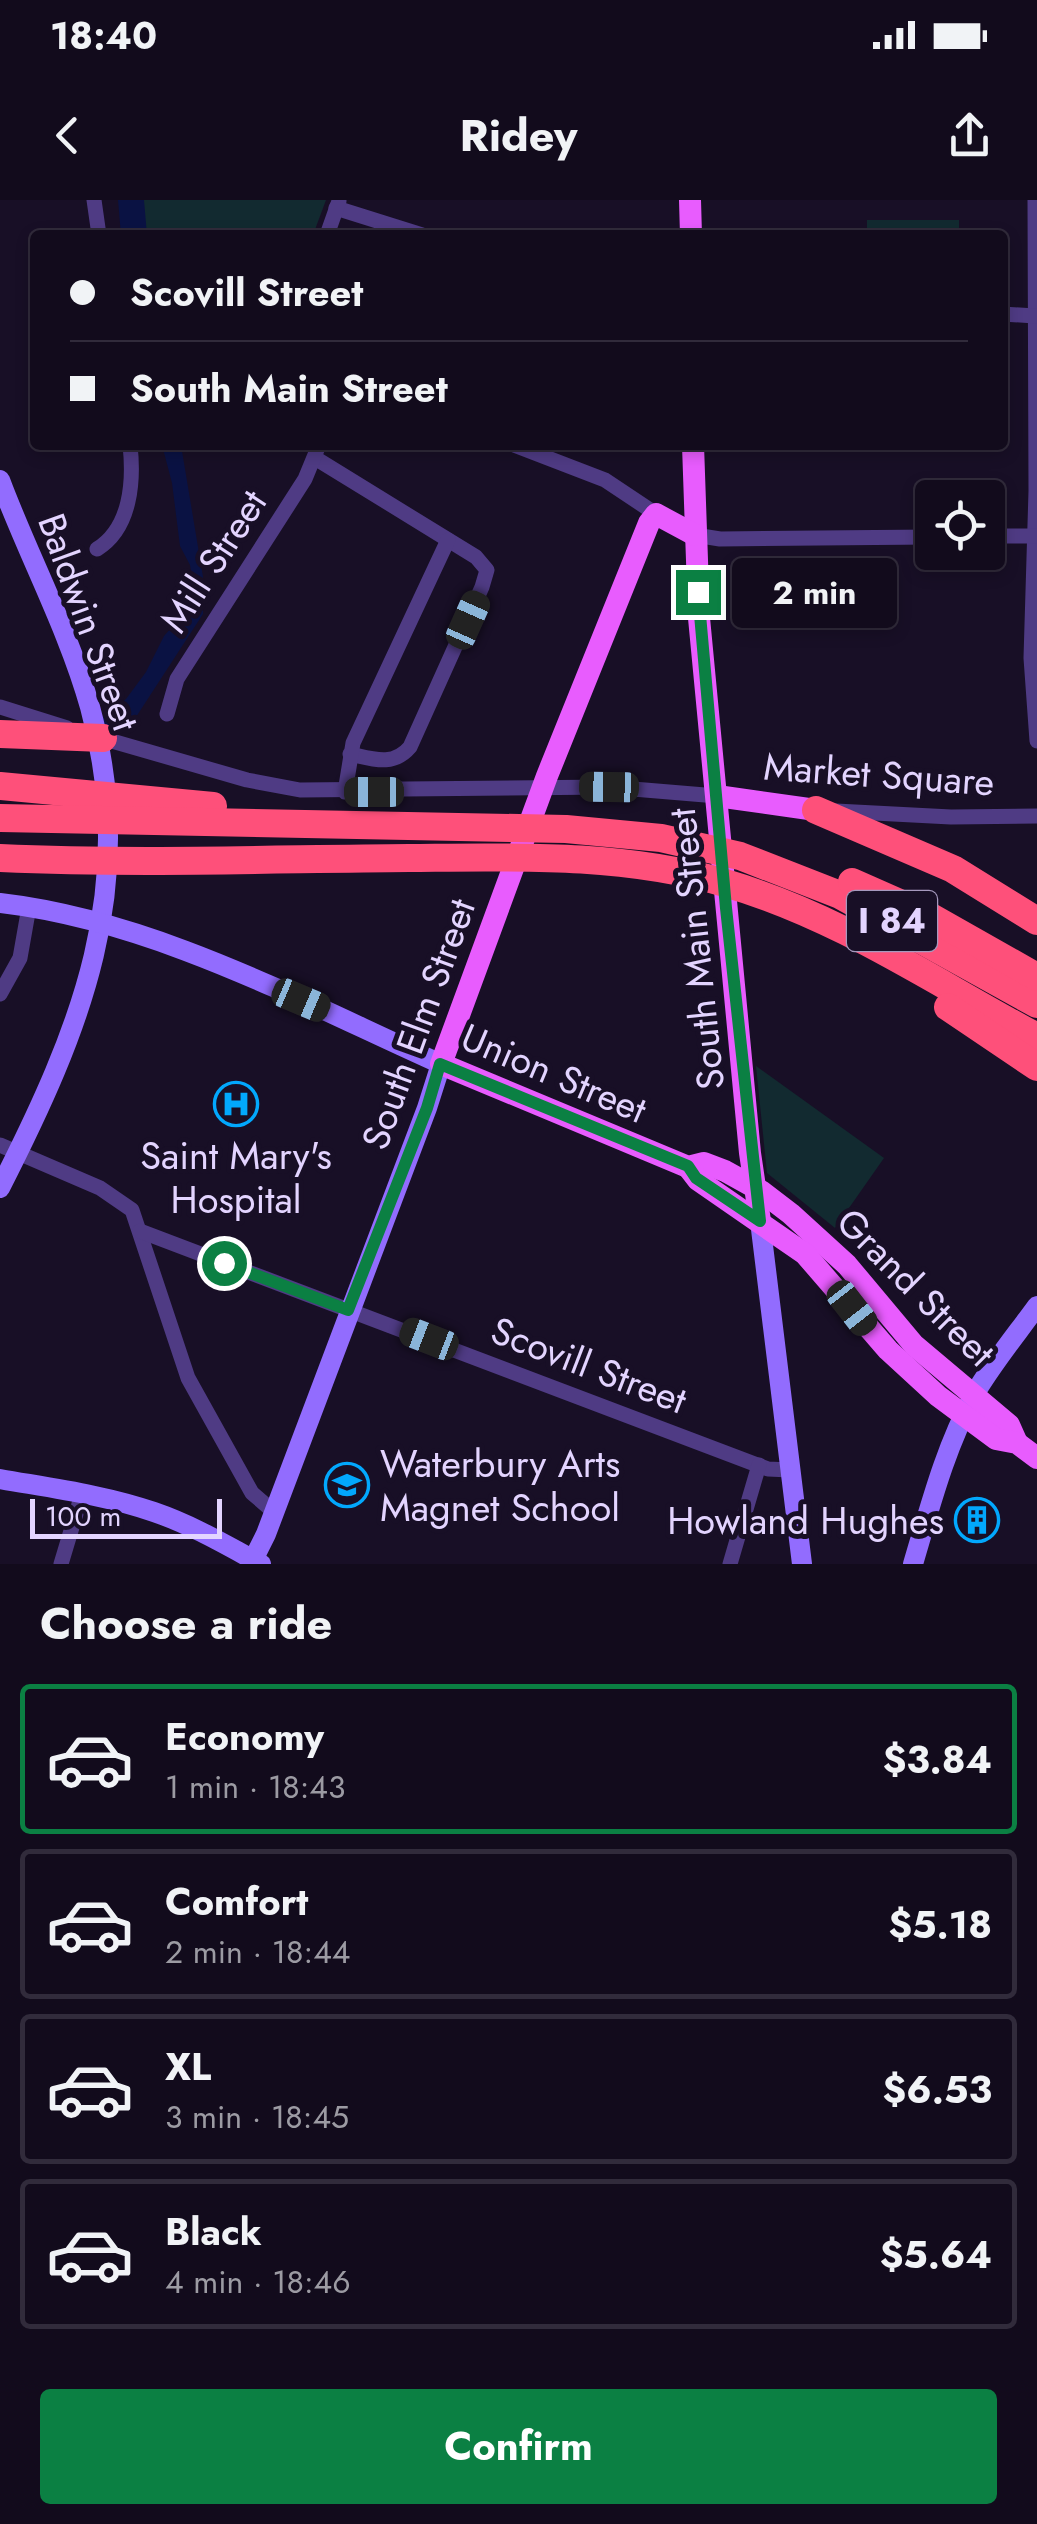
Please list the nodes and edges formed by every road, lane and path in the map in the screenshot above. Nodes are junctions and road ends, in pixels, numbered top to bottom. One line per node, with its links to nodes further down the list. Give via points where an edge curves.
1 (94, 200): 5 (street)
2 (690, 200): 8 (main road)
3 (1034, 200): 10 (street)
4 (338, 204): 6 (street); 7 (street)
5 (98, 230)
6 (329, 230)
7 (408, 230)
8 (690, 230)
9 (1008, 314): 10 (street)
10 (1035, 316): 19 (street)
11 (130, 450): 22 (street, via 132,480 121,523)
12 (527, 450): 16 (street, via 612,484)
13 (694, 450): 17 (main road, South Main Street)
14 (317, 452): 21 (street); 24 (street, Mill Street, via 176,679)
15 (2, 491): 48 (main road, Baldwin Street, via 79,674 101,761 108,839 102,924 87,988 59,1068)
16 (656, 514): 17 (main road); 46 (main road, South Elm Street, via 547,776)
17 (695, 535): 20 (street); 31 (main road, South Main Street)
18 (1005, 536): 19 (street)
19 (1036, 536): 27 (street, via 1031,658)
20 (915, 538)
21 (448, 540): 28 (street); 28 (street, via 487,570 410,747 390,760)
22 (97, 549)
23 (0, 708): 26 (street)
24 (167, 714)
25 (0, 734): 26 (highway)
26 (104, 738): 30 (street, via 276,787)
27 (1037, 741)
28 (350, 754): 30 (street)
29 (0, 786): 35 (highway, via 254,808)
30 (345, 792): 31 (street, via 609,787)
31 (717, 796): 32 (main road, Market Square); 50 (main road, South Main Street)
32 (816, 810): 33 (street, Market Square); 41 (highway, via 953,870)
33 (1037, 816)
34 (0, 818): 35 (highway, I 84)
35 (302, 825): 37 (highway, I 84, via 631,834)
36 (0, 858): 40 (highway, I 84, via 547,857 707,878)
37 (782, 871): 42 (highway, via 826,872 876,892); 44 (highway, I 84, via 878,913)
38 (0, 903): 39 (main road, Union Street)
39 (29, 907): 43 (street, via 20,958); 46 (main road, Union Street, via 159,942)
40 (816, 916): 45 (highway, I 84); 47 (highway, via 841,942)
41 (1037, 921)
42 (1037, 977)
43 (0, 994)
44 (1037, 1004)
45 (1037, 1037)
46 (440, 1064): 49 (main road, Union Street); 55 (main road, South Elm Street)
47 (1037, 1067)
48 (9, 1149): 51 (main road, Baldwin Street); 53 (street, via 120,1198)
49 (688, 1166): 50 (main road, Union Street, via 708,1164); 52 (main road, Union Street)
50 (755, 1187): 52 (main road, South Main Street); 56 (main road, Grand Street, via 817,1235)
51 (0, 1188)
52 (760, 1221): 56 (main road, Grand Street, via 814,1263 902,1364); 59 (main road, South Main Street)
53 (140, 1230): 55 (street, Scovill Street); 62 (street, via 188,1378 252,1493)
54 (1037, 1306): 56 (main road)
55 (348, 1310): 58 (street, Scovill Street); 62 (main road, South Elm Street)
56 (969, 1406): 57 (main road, Grand Street, via 996,1439); 67 (main road)
57 (1037, 1458)
58 (759, 1465): 59 (street, Scovill Street); 65 (street)
59 (790, 1470): 66 (main road, South Main Street)
60 (0, 1479): 61 (main road)
61 (82, 1494): 63 (main road, via 156,1513); 64 (street)
62 (274, 1512): 63 (main road, South Elm Street)
63 (255, 1563)
64 (60, 1564)
65 (730, 1564)
66 (802, 1564)
67 (913, 1564)

